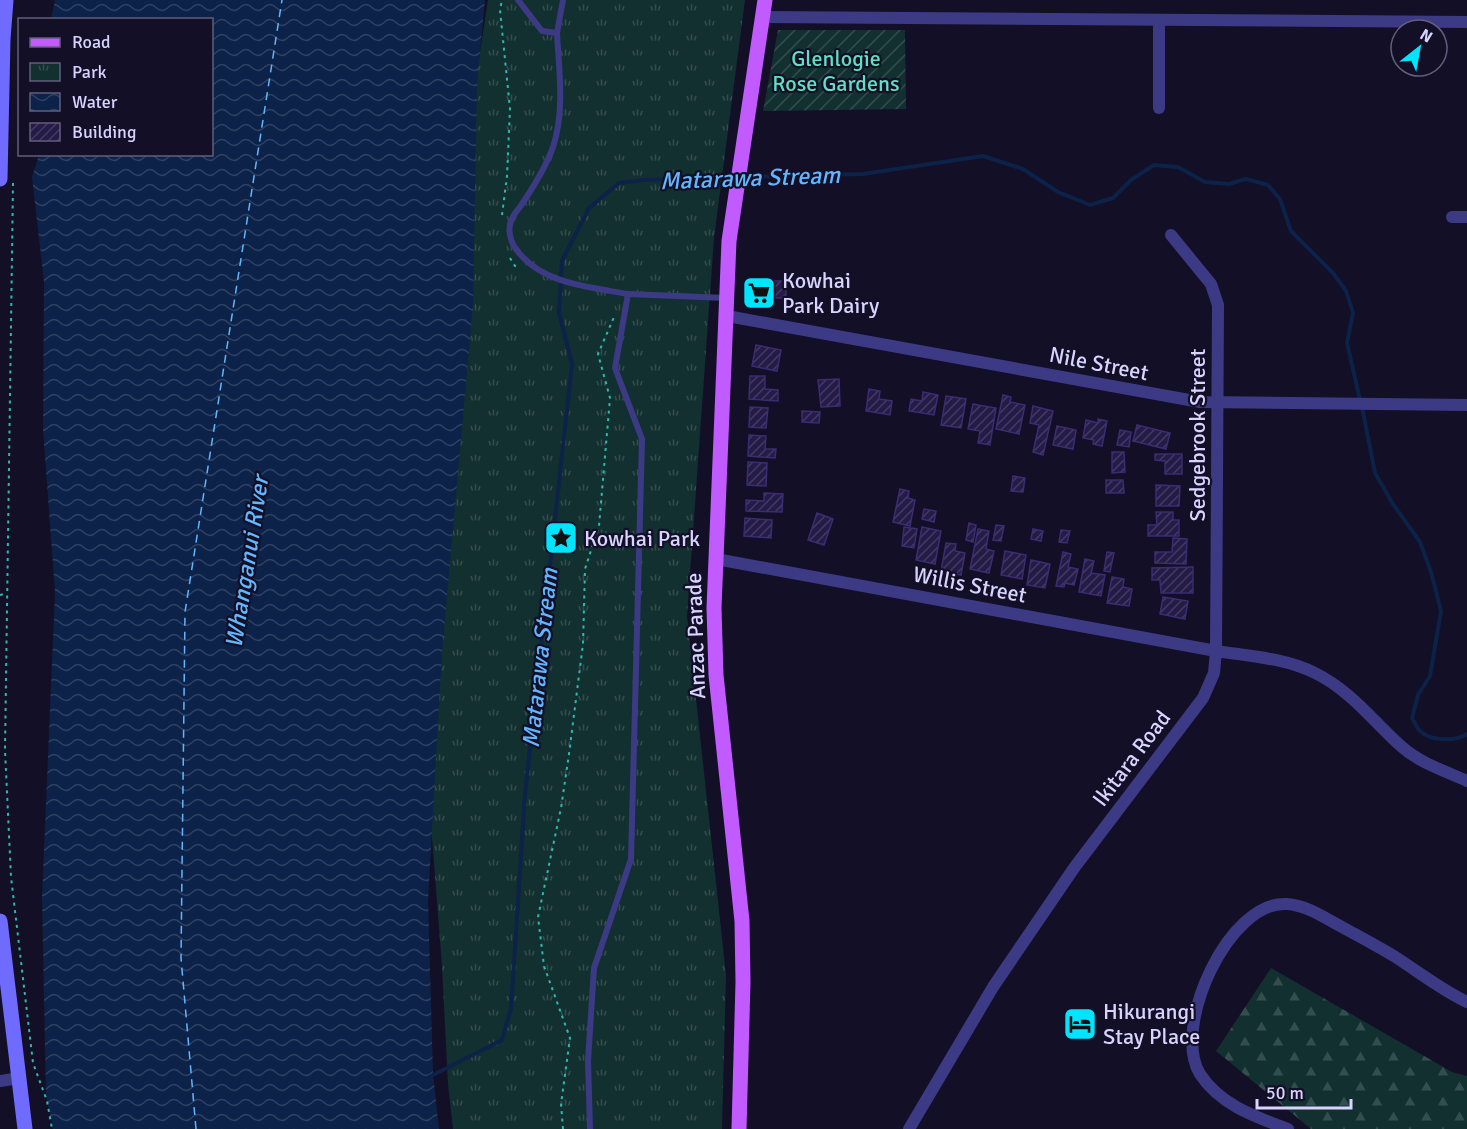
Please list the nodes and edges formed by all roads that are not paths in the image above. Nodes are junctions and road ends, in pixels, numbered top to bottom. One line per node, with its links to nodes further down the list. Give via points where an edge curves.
1 (6, 0): 10 (main road)
2 (518, 0): 8 (lane, via 542,31)
3 (563, 0): 8 (lane)
4 (765, 0): 5 (main road, Anzac Parade)
5 (763, 17): 6 (street); 16 (main road, Anzac Parade, via 729,241)
6 (1159, 20): 7 (street); 9 (street)
7 (1467, 22)
8 (557, 33): 15 (lane, via 558,128 545,166 511,219 512,243 525,261 547,274 572,284)
9 (1159, 108)
10 (0, 142): 11 (main road)
11 (7, 177)
12 (1452, 217): 13 (street)
13 (1467, 217)
14 (1171, 235): 18 (street, Sedgebrook Street, via 1211,284 1217,299)
15 (628, 294): 16 (lane); 28 (lane, via 615,368 642,439 632,859 594,968 588,1061)
16 (728, 298): 17 (main road, Anzac Parade)
17 (727, 316): 18 (street, Nile Street, via 1179,400); 20 (main road, Anzac Parade)
18 (1218, 403): 19 (street, Nile Street); 21 (street, Sedgebrook Street)
19 (1467, 405)
20 (716, 559): 21 (street, Willis Street); 29 (main road, Anzac Parade, via 716,675 742,921)
21 (1216, 651): 22 (street, via 1287,663 1316,673 1345,692 1403,748); 30 (street, Ikitara Road, via 1214,673 1203,698 1068,877 993,987)
22 (1467, 781)
23 (0, 921): 25 (main road)
24 (1467, 1002): 31 (street, via 1380,948 1306,909 1280,904 1256,913 1232,937 1205,982 1194,1017 1191,1048 1200,1074 1221,1096)
25 (19, 1078): 26 (street); 27 (main road)
26 (0, 1081)
27 (25, 1129)
28 (590, 1129)
29 (740, 1129)
30 (909, 1129)
31 (1288, 1129)

